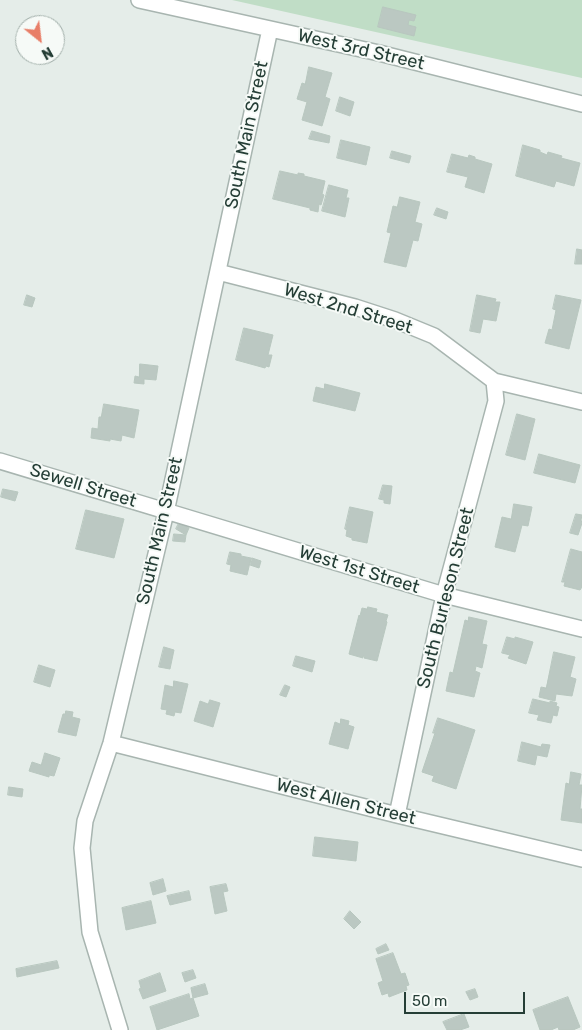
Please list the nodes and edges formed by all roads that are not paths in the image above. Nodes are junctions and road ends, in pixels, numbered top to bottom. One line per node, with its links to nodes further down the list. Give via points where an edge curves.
1 (139, 0): 2 (street, West 3rd Street)
2 (270, 29): 3 (street, West 3rd Street); 4 (street, South Main Street)
3 (582, 104)
4 (218, 272): 5 (street, West 2nd Street, via 395,320 434,336); 8 (street, South Main Street)
5 (494, 381): 6 (street, West 2nd Street); 9 (street, South Burleson Street, via 496,401)
6 (582, 402)
7 (0, 461): 8 (street, Sewell Street)
8 (166, 512): 9 (street, West 1st Street); 11 (street, South Main Street)
9 (444, 595): 10 (street, West 1st Street); 12 (street, South Burleson Street)
10 (582, 629)
11 (111, 743): 12 (street, West Allen Street); 14 (street, South Main Street, via 85,821 82,848 90,932)
12 (397, 815): 13 (street, West Allen Street)
13 (582, 859)
14 (120, 1030)

